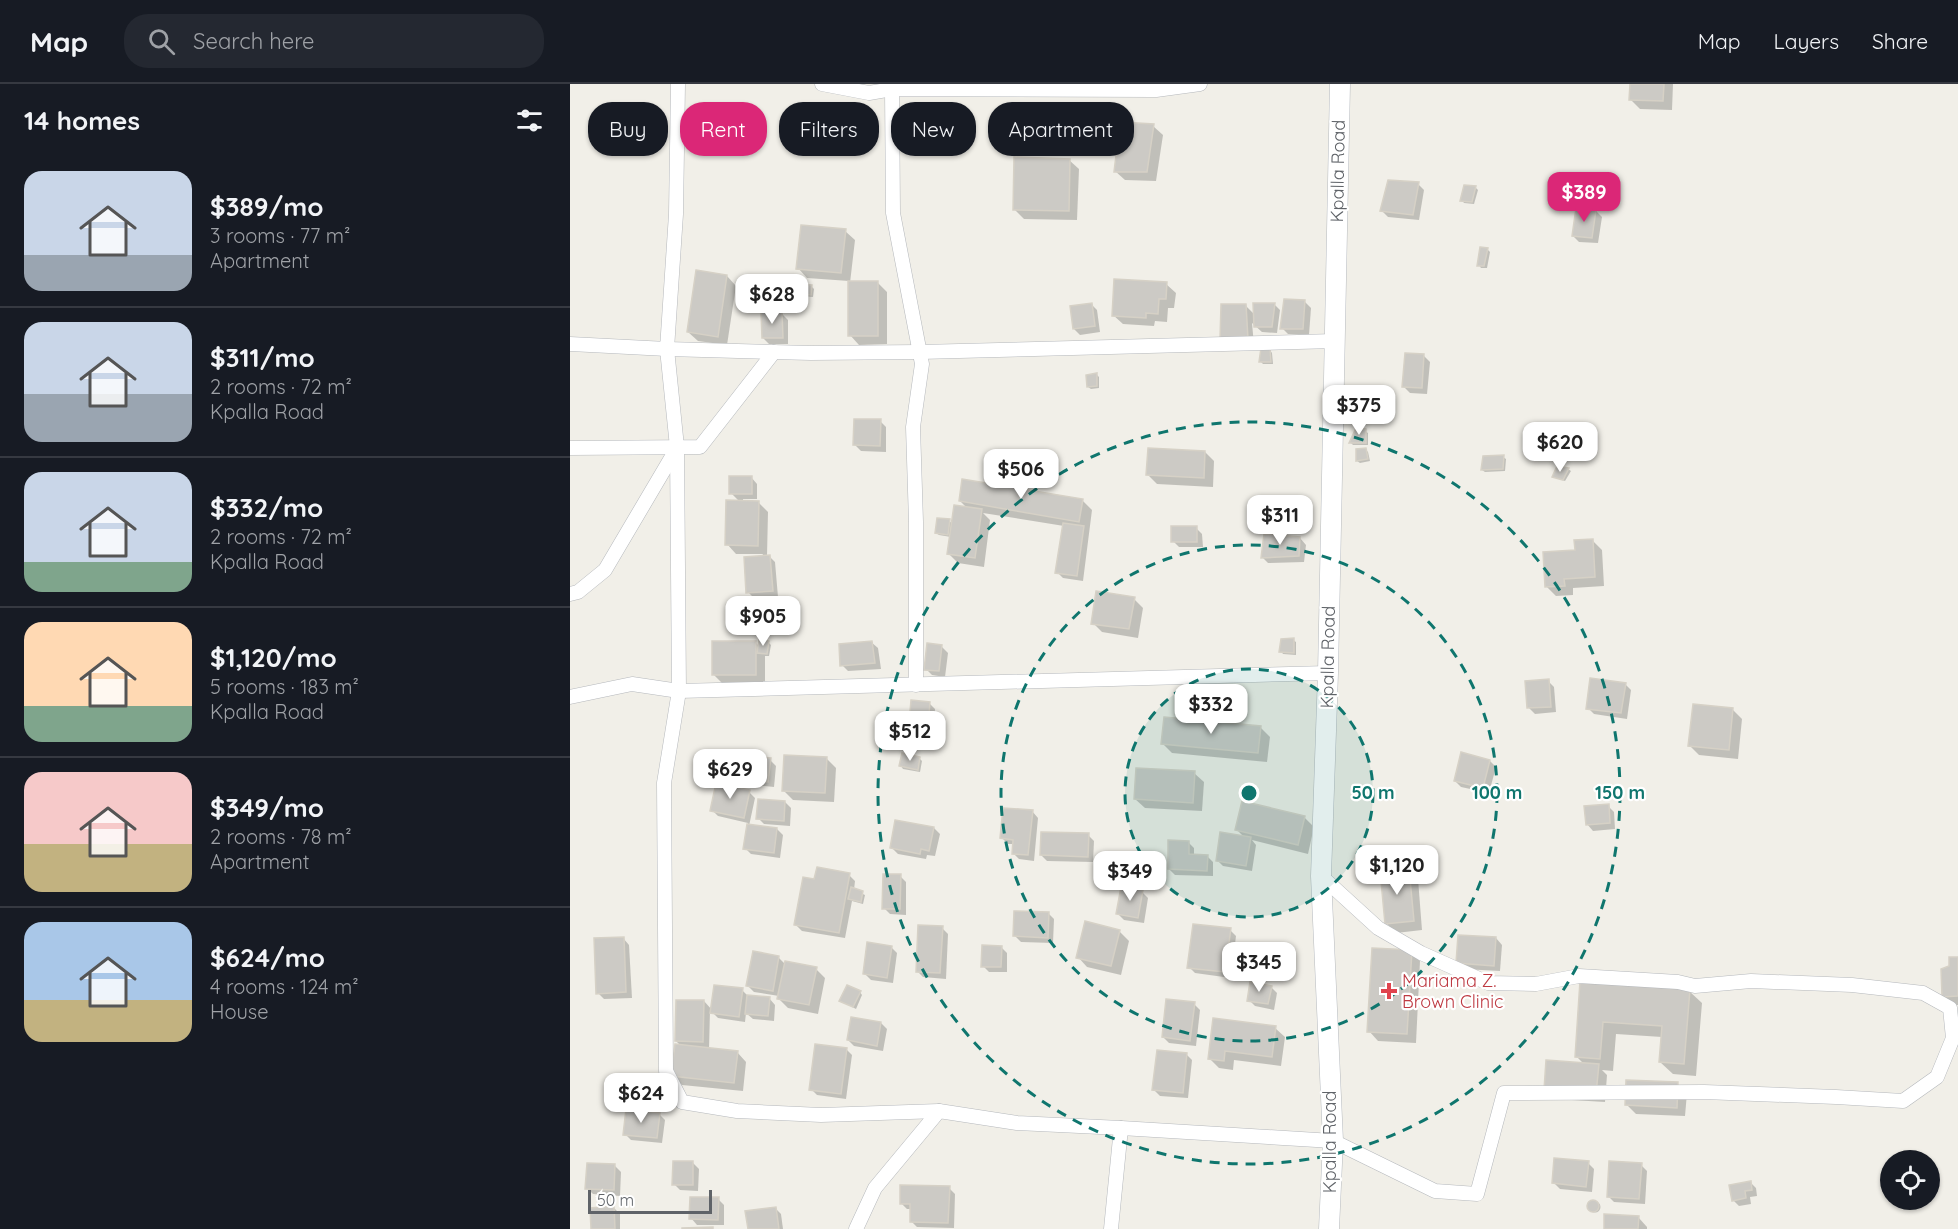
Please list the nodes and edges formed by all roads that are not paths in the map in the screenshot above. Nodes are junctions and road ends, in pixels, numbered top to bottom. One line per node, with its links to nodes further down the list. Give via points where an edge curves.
1 (678, 84): 8 (street, via 676,214)
2 (822, 84): 5 (street, via 869,93)
3 (1200, 84): 5 (street, via 1156,90)
4 (1340, 84): 6 (street, Kpalla Road)
5 (892, 89): 10 (street, via 893,213)
6 (1335, 341): 10 (street); 14 (street, Kpalla Road)
7 (570, 344): 8 (street)
8 (667, 349): 9 (street); 11 (street)
9 (774, 352): 10 (street); 11 (street, via 700,447)
10 (920, 352): 15 (street, via 922,364 913,427)
11 (677, 447): 12 (street); 13 (street, via 605,570); 16 (street)
12 (570, 448)
13 (570, 594)
14 (1328, 673): 15 (street); 18 (street, Kpalla Road)
15 (916, 685): 16 (street)
16 (679, 692): 17 (street, via 632,684); 19 (street, via 664,783 666,1071 682,1102 737,1111 820,1115)
17 (570, 697)
18 (1321, 876): 21 (street, Kpalla Road); 21 (street, via 1378,928 1421,953 1488,983 1536,984 1578,976 1695,986 1751,981 1923,993 1950,1008 1953,1038 1937,1077 1902,1101 1704,1092 1504,1093 1477,1194 1435,1191)
19 (939, 1111): 20 (street, via 1017,1123); 22 (street, via 875,1188)
20 (1121, 1128): 21 (street); 23 (street)
21 (1333, 1142): 24 (street, Kpalla Road)
22 (856, 1229)
23 (1111, 1229)
24 (1329, 1229)

